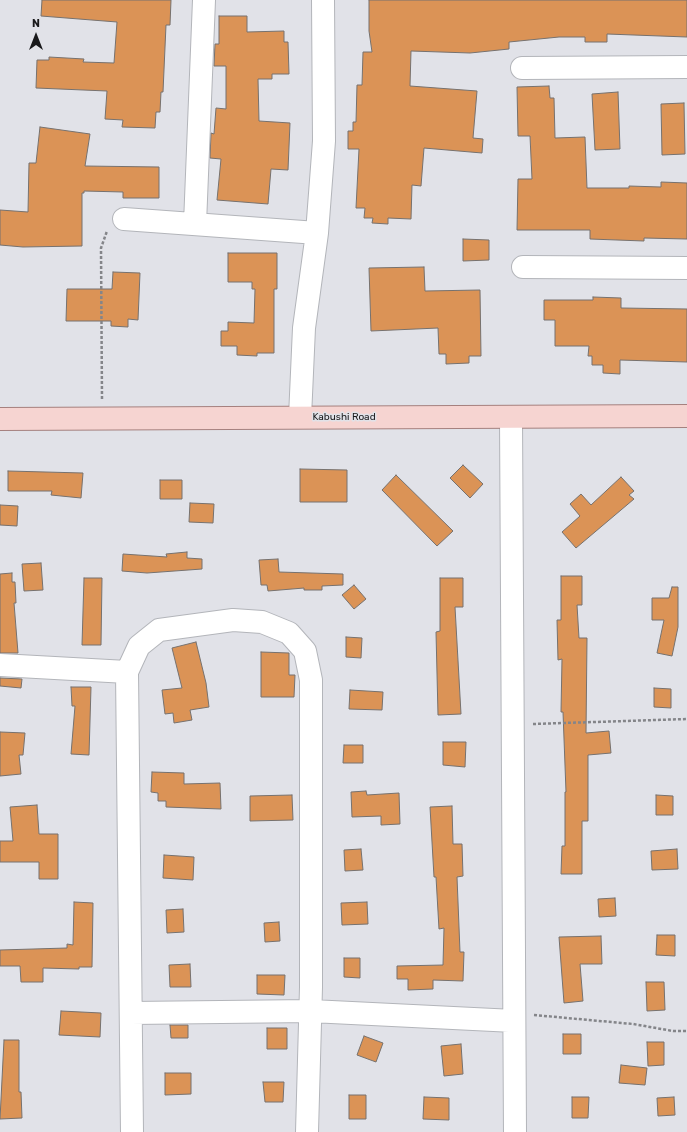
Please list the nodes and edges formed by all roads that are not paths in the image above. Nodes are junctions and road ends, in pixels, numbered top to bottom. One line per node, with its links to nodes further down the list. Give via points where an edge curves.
1 (204, 0): 6 (street)
2 (323, 0): 7 (street, via 324,141)
3 (687, 66): 4 (street)
4 (522, 68)
5 (124, 219): 6 (street)
6 (195, 224): 7 (street)
7 (316, 232): 11 (street, via 304,328)
8 (523, 267): 9 (street)
9 (687, 268)
10 (687, 416): 12 (main road, Kabushi Road)
11 (300, 417): 12 (main road, Kabushi Road); 13 (main road, Kabushi Road)
12 (511, 418): 18 (street)
13 (0, 419)
14 (0, 665): 15 (street)
15 (127, 672): 16 (street, via 140,646 159,630 233,620 262,622 289,633 305,651 312,680); 17 (street)
16 (311, 1011): 17 (street); 18 (street); 20 (street)
17 (131, 1013): 19 (street)
18 (514, 1017): 21 (street)
19 (132, 1132)
20 (308, 1132)
21 (515, 1132)

